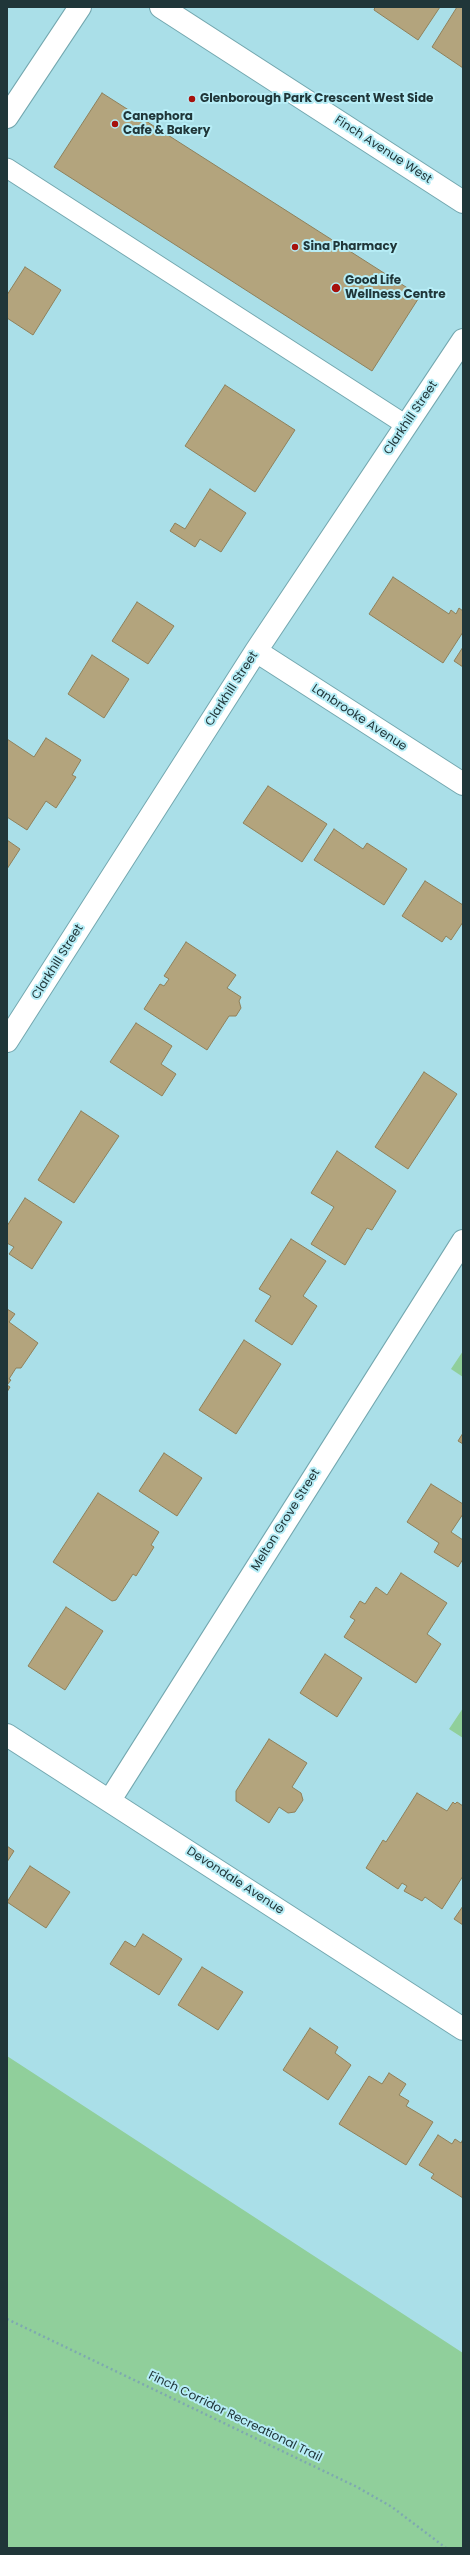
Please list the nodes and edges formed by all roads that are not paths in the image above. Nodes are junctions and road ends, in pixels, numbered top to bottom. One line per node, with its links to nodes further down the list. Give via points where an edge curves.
1 (80, 7): 3 (street)
2 (161, 7): 5 (street, Finch Avenue West)
3 (7, 117)
4 (7, 168): 7 (lane)
5 (463, 202)
6 (463, 340): 7 (street, Clarkhill Street)
7 (406, 425): 8 (street, Clarkhill Street)
8 (256, 651): 9 (street, Lanbrooke Avenue); 10 (street, Clarkhill Street)
9 (463, 784)
10 (7, 1041)
11 (463, 1241): 13 (street, Melton Grove Street)
12 (7, 1735): 13 (street, Devondale Avenue)
13 (110, 1800): 14 (street, Devondale Avenue)
14 (463, 2029)

